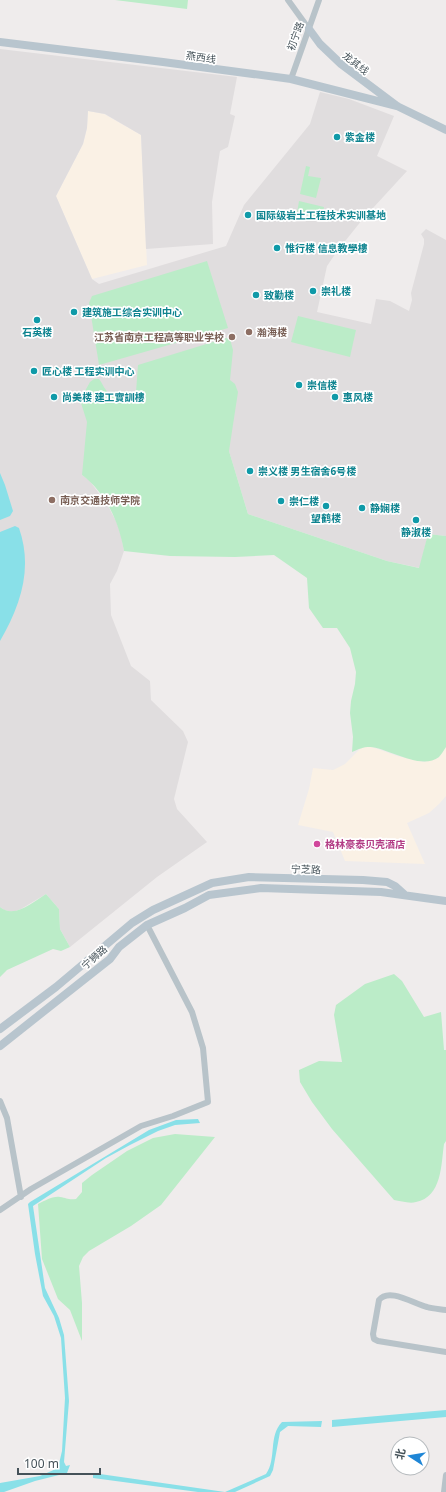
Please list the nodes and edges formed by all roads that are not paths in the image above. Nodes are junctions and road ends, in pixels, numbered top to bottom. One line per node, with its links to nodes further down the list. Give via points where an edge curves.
1 (288, 0): 3 (street)
2 (318, 0): 3 (street, 初宁路)
3 (309, 29): 5 (street, 初宁路); 6 (main road, 龙其线, via 320,44 341,64)
4 (0, 42): 5 (main road, 燕西线)
5 (290, 79): 6 (main road, 燕西线)
6 (397, 106): 7 (main road)
7 (446, 130)
8 (202, 887): 10 (main road, 宁芝路, via 249,877 363,880 387,882); 13 (main road, 宁狮路, via 153,910 132,924)
9 (209, 895): 10 (main road, 宁芝路, via 260,888 382,892); 12 (main road, 宁狮路)
10 (406, 896): 11 (main road, 宁芝路)
11 (446, 901)
12 (147, 925): 14 (main road, 宁狮路, via 119,946 110,959); 16 (street, via 192,1012 203,1048 208,1102 141,1126)
13 (0, 1029)
14 (0, 1046)
15 (0, 1101): 16 (street, via 7,1118)
16 (21, 1197): 17 (street)
17 (0, 1210)
18 (446, 1310): 19 (street, via 426,1307 404,1298 382,1296 373,1334 378,1341)
19 (446, 1352)
20 (446, 1475): 21 (street)
21 (444, 1492)

